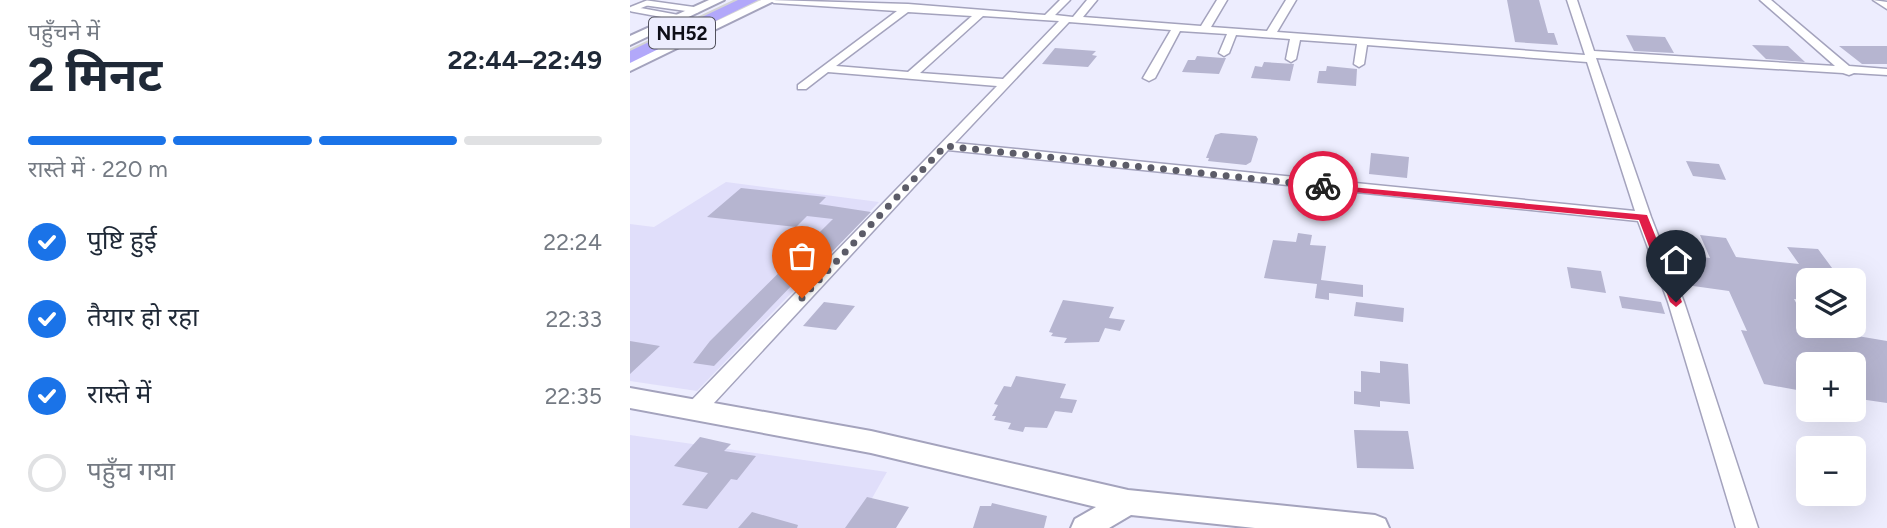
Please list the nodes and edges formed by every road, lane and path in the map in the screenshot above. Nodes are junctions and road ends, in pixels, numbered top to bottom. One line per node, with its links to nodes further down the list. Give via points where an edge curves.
1 (750, 0): 10 (highway, NH52)
2 (772, 0): 12 (street); 30 (street)
3 (1065, 0): 15 (street)
4 (1092, 0): 17 (street)
5 (1222, 0): 19 (street)
6 (1292, 0): 21 (street)
7 (1572, 0): 26 (street)
8 (1765, 0): 32 (street)
9 (1878, 0): 11 (street)
10 (727, 3): 13 (street); 24 (highway, NH52); 27 (highway, NH52)
11 (1887, 6)
12 (908, 7): 14 (street); 31 (street)
13 (697, 10): 16 (street); 16 (lane, via 647,4 632,9)
14 (982, 12): 15 (street); 34 (street)
15 (1048, 17): 17 (street)
16 (681, 18): 24 (street)
17 (1072, 19): 18 (street); 36 (street)
18 (1178, 26): 19 (street); 35 (street)
19 (1205, 28): 20 (street)
20 (1233, 31): 21 (street); 25 (street)
21 (1271, 33): 22 (street)
22 (1296, 35): 23 (street); 28 (street)
23 (1363, 40): 26 (street); 29 (street)
24 (630, 44)
25 (1224, 53)
26 (1591, 57): 32 (street); 39 (street)
27 (630, 58)
28 (1291, 59)
29 (1359, 64)
30 (630, 67)
31 (826, 69): 34 (street); 37 (street)
32 (1849, 72): 33 (street)
33 (1887, 72)
34 (910, 76): 36 (street)
35 (1149, 78)
36 (1007, 83): 38 (street)
37 (802, 87)
38 (945, 146): 39 (street); 41 (street)
39 (1644, 217): 45 (street, via 1676,302)
40 (630, 398): 41 (street)
41 (694, 411): 42 (street, via 871,442)
42 (1128, 502): 43 (street); 44 (street)
43 (1085, 528)
44 (1375, 528)
45 (1747, 528)

